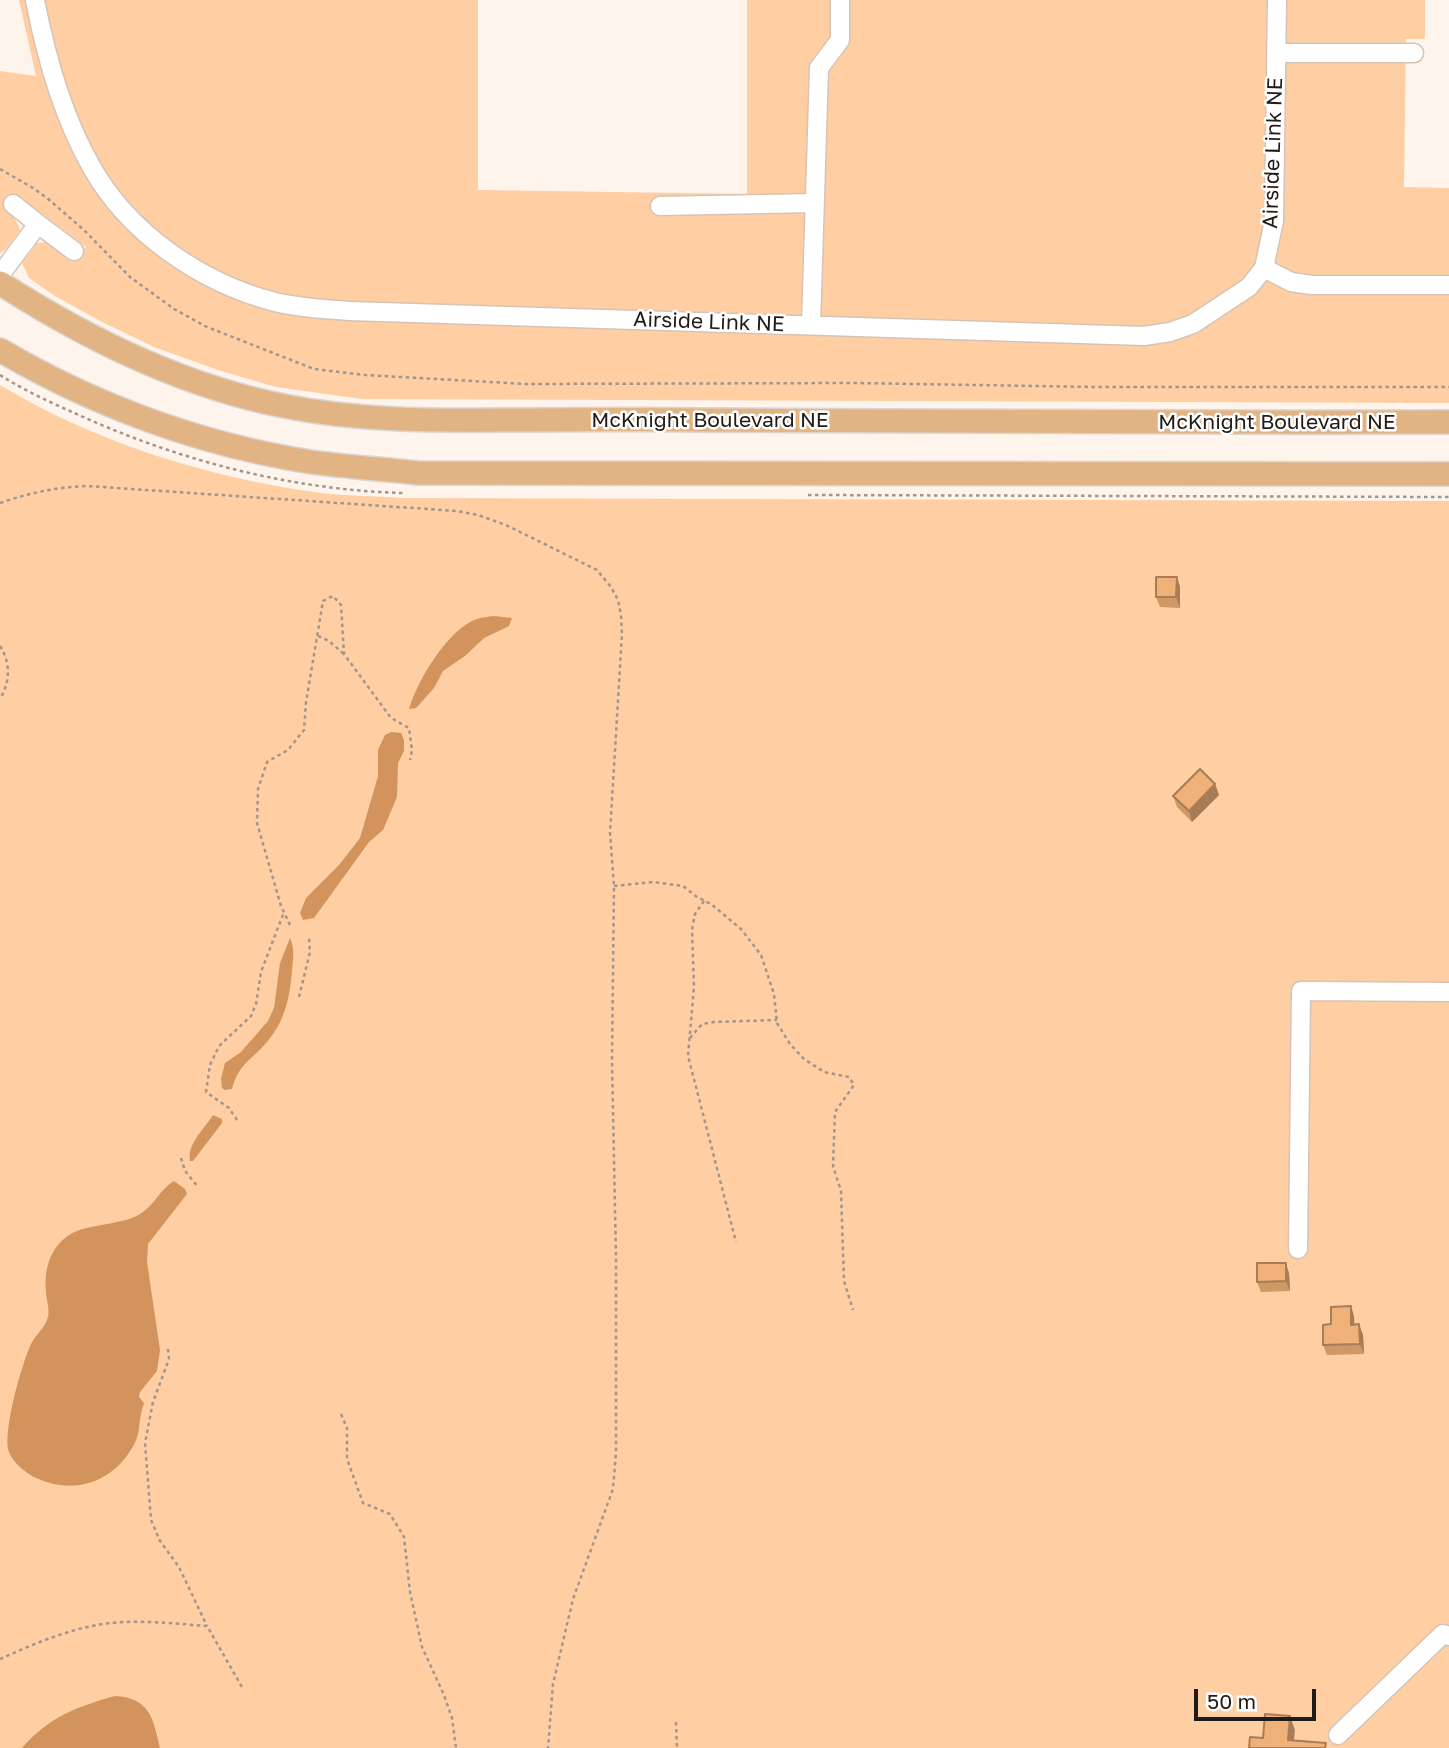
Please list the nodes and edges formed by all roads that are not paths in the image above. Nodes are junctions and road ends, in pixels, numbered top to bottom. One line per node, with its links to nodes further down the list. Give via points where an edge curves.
1 (35, 0): 15 (street, Airside Link NE, via 59,95 91,167 111,195 169,252 250,295 305,308 349,311)
2 (840, 0): 6 (street, via 840,40 819,68)
3 (1277, 0): 4 (street, Airside Link NE)
4 (1276, 53): 5 (street); 11 (street, Airside Link NE, via 1274,220)
5 (1414, 53)
6 (814, 202): 8 (street); 15 (street)
7 (13, 204): 9 (street)
8 (660, 206)
9 (38, 224): 10 (street); 12 (street)
10 (74, 251)
11 (1264, 268): 14 (street, via 1291,282 1312,285); 15 (street, Airside Link NE, via 1249,286 1193,324 1144,336)
12 (0, 275)
13 (0, 283): 17 (main road, McKnight Boulevard NE, via 51,316 167,371 286,407 356,415 436,421)
14 (1449, 285)
15 (811, 325)
16 (0, 349): 18 (main road, via 106,404 239,448 312,462 418,472)
17 (1449, 422)
18 (1449, 474)
19 (1449, 992): 20 (street, via 1301,991)
20 (1298, 1249)
21 (1449, 1636): 22 (street, via 1443,1634)
22 (1338, 1735)

